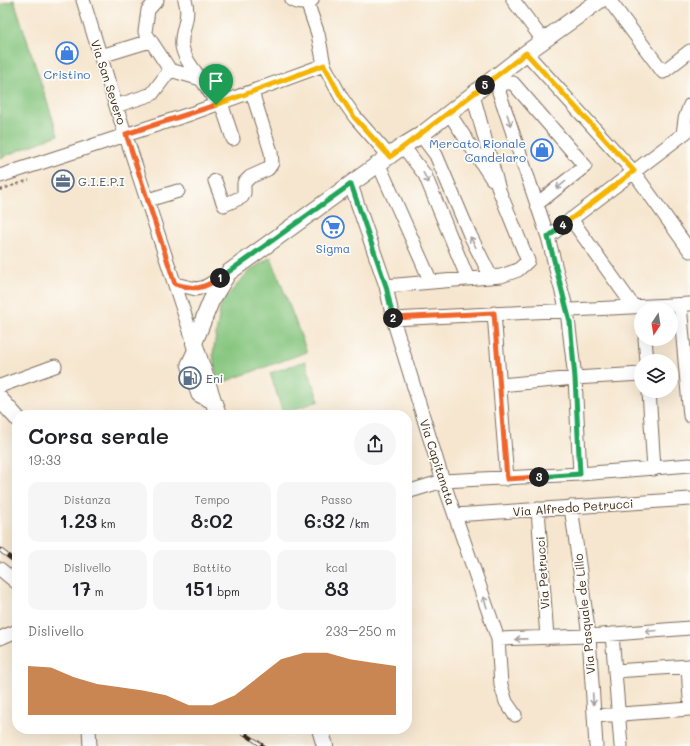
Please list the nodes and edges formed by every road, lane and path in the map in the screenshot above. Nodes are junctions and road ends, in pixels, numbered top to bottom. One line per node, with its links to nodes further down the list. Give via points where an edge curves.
1 (83, 0): 13 (street, Via San Severo)
2 (156, 0): 10 (street, via 148,10 145,32)
3 (185, 0): 16 (street, via 187,17 182,45 185,57)
4 (292, 0): 7 (street, via 298,3)
5 (600, 0): 9 (main road)
6 (609, 0): 11 (street, via 663,72)
7 (309, 1): 14 (street)
8 (516, 4): 9 (street)
9 (543, 40): 12 (main road)
10 (150, 41): 13 (street); 15 (street)
11 (690, 51)
12 (526, 53): 17 (main road); 30 (street)
13 (101, 56): 22 (street, Via San Severo)
14 (324, 65): 18 (street); 29 (street, via 341,97)
15 (170, 70): 16 (street); 22 (street, via 152,94)
16 (201, 79): 20 (street)
17 (500, 79): 19 (main road); 37 (street, one-way to 37, via 499,92); 37 (street, one-way to 37, via 512,83 585,166)
18 (252, 92): 20 (street); 32 (street, via 272,152 272,163 268,169 250,177 244,183 242,197 224,205)
19 (473, 95): 23 (main road); 34 (street)
20 (219, 104): 25 (street); 27 (street)
21 (690, 105): 24 (street, via 685,119)
22 (116, 106): 25 (street, Via San Severo)
23 (449, 113): 26 (main road); 34 (street)
24 (687, 131): 30 (street)
25 (126, 134): 31 (street); 36 (street, Via San Severo)
26 (420, 135): 28 (main road); 42 (street, one-way to 26, via 436,155)
27 (233, 139)
28 (402, 146): 29 (main road); 43 (street, one-way to 43, via 425,175)
29 (384, 161): 33 (main road); 44 (street)
30 (634, 171): 38 (street); 40 (street)
31 (0, 176)
32 (215, 181)
33 (351, 184): 41 (main road); 46 (street, Via Capitanata)
34 (499, 190): 42 (street, via 528,261 518,270)
35 (178, 191): 36 (street)
36 (148, 200): 45 (street, Via San Severo)
37 (536, 204): 39 (street)
38 (571, 220): 39 (street); 47 (street)
39 (548, 237): 50 (street)
40 (690, 251)
41 (228, 274): 45 (street, via 205,287 196,289); 55 (main road, via 211,301)
42 (491, 277): 43 (street)
43 (468, 279): 44 (street)
44 (431, 282): 46 (street)
45 (175, 284): 55 (street, Via San Severo)
46 (386, 286): 52 (street, Via Capitanata)
47 (635, 302)
48 (685, 305): 54 (street)
49 (634, 308): 50 (street)
50 (568, 311): 51 (street); 58 (street)
51 (494, 313): 52 (street); 59 (street)
52 (394, 319): 70 (street, Via Capitanata)
53 (690, 322): 54 (street)
54 (683, 334): 65 (street)
55 (195, 345): 63 (main road, Via San Severo)
56 (55, 366): 60 (street)
57 (634, 374): 58 (street)
58 (575, 378): 59 (street); 68 (street)
59 (500, 385): 69 (street)
60 (0, 386)
61 (649, 398): 67 (street)
62 (0, 399): 64 (main road)
63 (216, 409)
64 (12, 412)
65 (690, 416)
66 (690, 465): 67 (street)
67 (654, 469): 68 (street)
68 (580, 474): 69 (street)
69 (507, 479): 70 (street)
70 (443, 481): 71 (street); 75 (street, Via Capitanata)
71 (412, 490)
72 (690, 499): 73 (street, Via Alfredo Petrucci)
73 (572, 507): 74 (street, Via Alfredo Petrucci); 81 (street, Via Pasquale de Lillo)
74 (538, 509): 75 (street, Via Alfredo Petrucci); 83 (street, Via Petrucci)
75 (455, 515): 84 (street, Via Capitanata, one-way to 75)
76 (0, 569): 77 (street)
77 (12, 579)
78 (690, 628): 80 (street, one-way to 80)
79 (12, 633): 82 (street)
80 (612, 634): 81 (street); 86 (street, Via Pasquale de Lillo)
81 (589, 636): 83 (street); 91 (street, Via Pasquale de Lillo, one-way to 91)
82 (0, 638)
83 (547, 638): 84 (street, one-way to 84)
84 (498, 639): 89 (street, Via Capitanata, via 501,685 506,702)
85 (689, 666): 86 (street); 87 (street)
86 (615, 671): 90 (street, Via Pasquale de Lillo)
87 (690, 699)
88 (690, 709): 90 (street)
89 (515, 715)
90 (618, 715): 91 (street); 97 (street, Via Pasquale de Lillo)
91 (594, 716): 96 (street, Via Pasquale de Lillo)
92 (89, 734): 94 (street)
93 (321, 734): 95 (main road)
94 (90, 746)
95 (325, 746)
96 (596, 746)
97 (621, 746)

